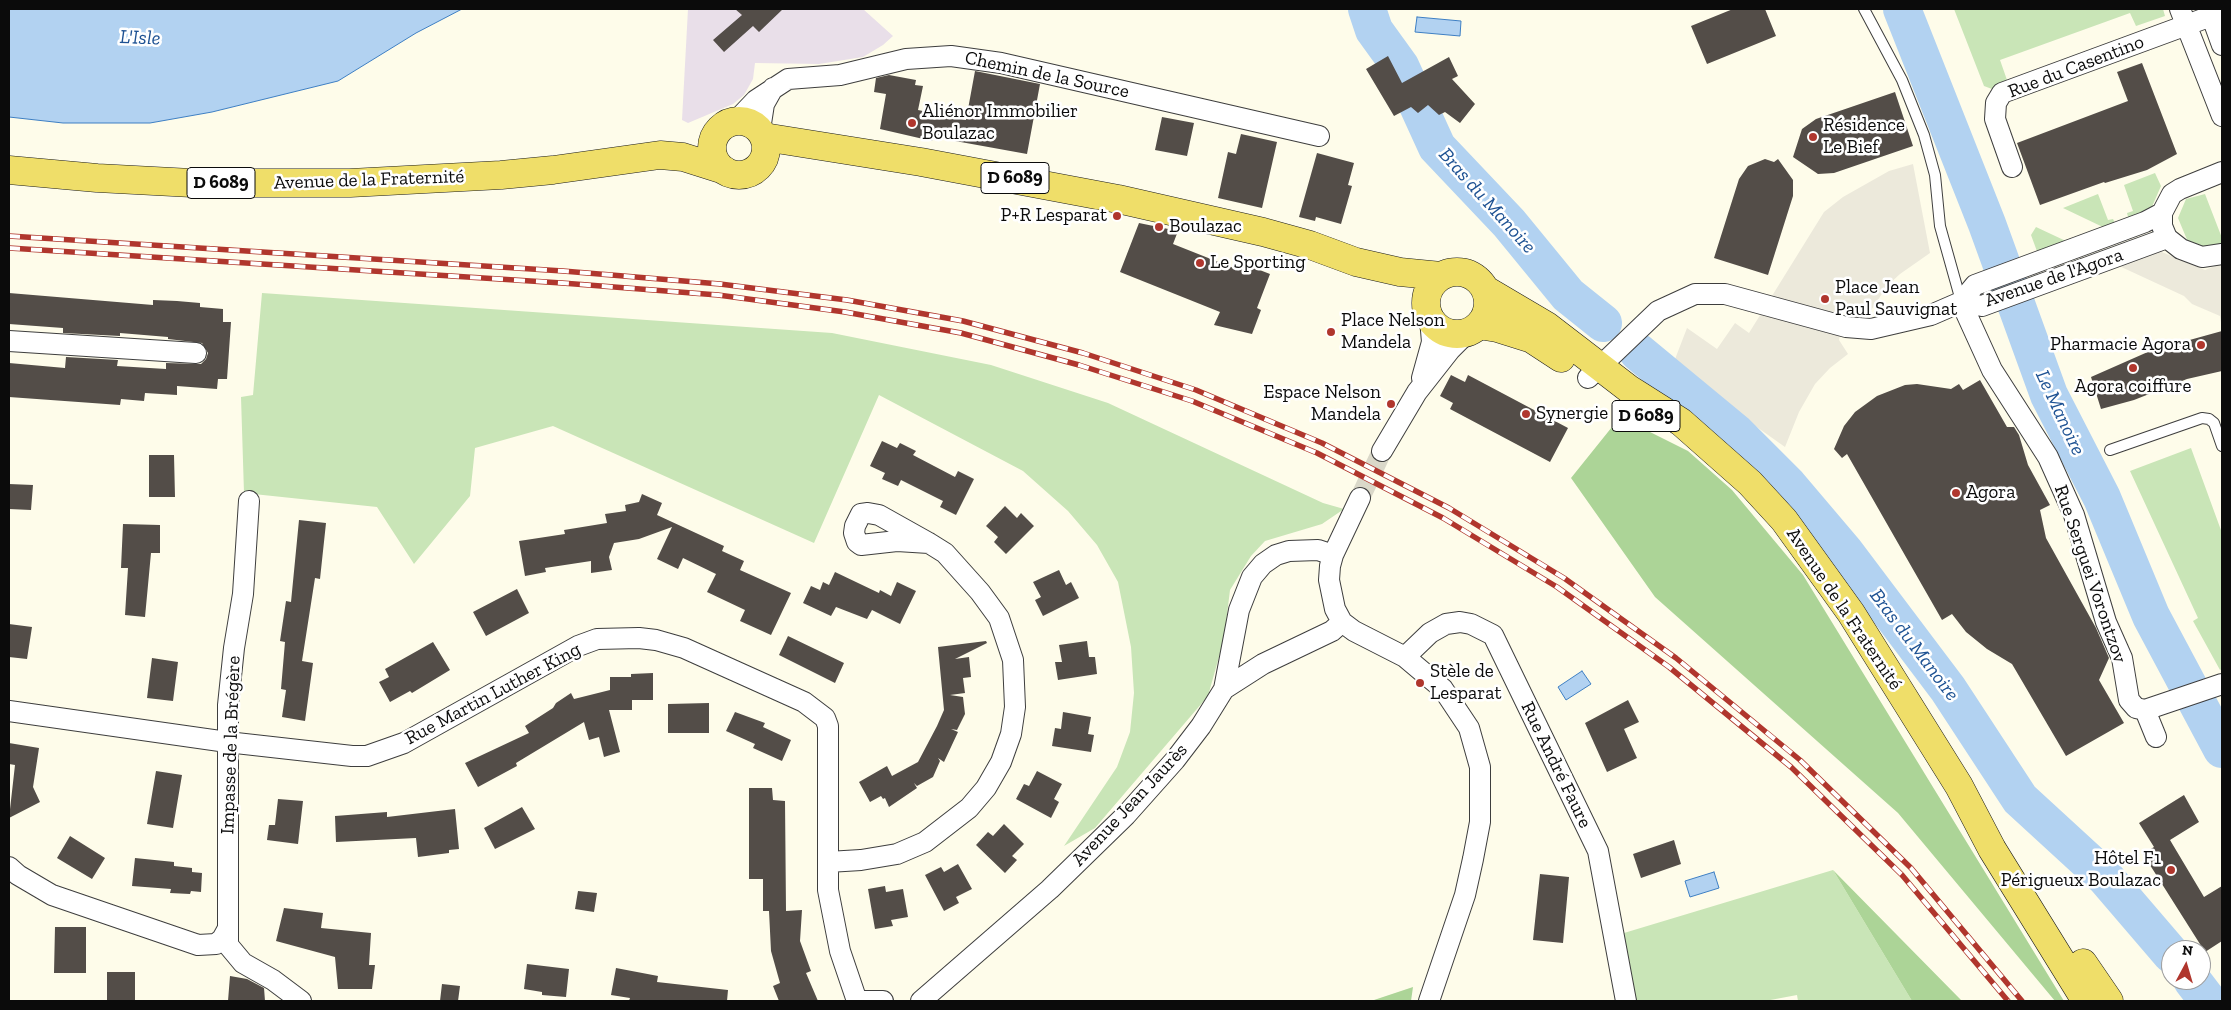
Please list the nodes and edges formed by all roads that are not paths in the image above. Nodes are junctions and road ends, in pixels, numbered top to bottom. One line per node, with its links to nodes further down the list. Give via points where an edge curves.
1 (1864, 9): 19 (lane, via 1902,80 1924,135 1935,175 1940,226)
2 (2214, 12): 3 (street, Rue du Casentino); 4 (street)
3 (2184, 17): 5 (street); 9 (street, Rue du Casentino, via 2002,93 1996,103 1995,119)
4 (2222, 45)
5 (2222, 116)
6 (1319, 136): 7 (street, Chemin de la Source, via 1001,62 951,56 906,59 840,76 788,79 774,86)
7 (748, 137): 8 (main road, D 6089); 11 (main road, via 749,173 740,175); 11 (main road, via 713,140 714,157); 16 (main road, D 6089, via 802,152 838,149 1009,177 1209,218 1310,245)
8 (660, 155): 10 (main road, Avenue de la Fraternité / D 6089, via 501,175 350,183 192,183); 11 (main road, D 6089, via 684,157)
9 (2012, 167)
10 (9, 170)
11 (724, 170)
12 (2222, 172): 13 (street, via 2180,188 2172,194)
13 (2162, 213): 14 (street, via 2162,226); 19 (street, via 1975,285)
14 (2167, 238): 15 (street, via 2181,250 2202,257); 19 (street, Avenue de l'Agora, via 1982,306)
15 (2222, 254)
16 (1356, 262): 17 (main road, D 6089, via 1400,272); 20 (main road, D 6089, via 1394,284)
17 (1441, 276): 18 (main road, via 1461,272 1480,281); 20 (main road, via 1433,282 1426,300)
18 (1486, 290): 21 (main road, via 1488,309); 24 (main road, Avenue de la Fraternité / D 6089, via 1548,326)
19 (1961, 302): 24 (street, Avenue de l'Agora, via 1891,325 1854,328 1725,294 1695,294 1658,311); 37 (street, Rue Serguei Vorontzov, via 1992,370 2048,457 2074,515 2106,622 2122,658 2129,700 2136,708)
20 (1430, 319): 21 (main road, via 1446,332 1456,334); 25 (street, via 1432,342)
21 (1473, 329): 24 (main road, Avenue de la Fraternité / D 6089, via 1497,328 1532,339); 25 (street, via 1450,350)
22 (9, 341): 23 (street)
23 (196, 353)
24 (1594, 372): 41 (main road, Avenue de la Fraternité / D 6089, via 1625,406 1710,446 1750,482 1784,520 1851,613)
25 (1417, 392): 28 (street)
26 (2222, 446): 27 (lane, via 2214,424 2202,418)
27 (2110, 450)
28 (1382, 451)
29 (1360, 498): 32 (street)
30 (249, 501): 40 (street, Impasse de la Brégère)
31 (929, 542): 42 (street, via 963,572 999,618 1013,660 1015,707 1011,734 986,788 969,808 925,842 897,854)
32 (1333, 555): 33 (street, via 1329,580 1331,595); 36 (street, via 1318,550 1289,551 1269,560 1252,576 1239,610)
33 (1342, 622): 34 (street); 36 (street, Avenue Jean Jaurès, via 1332,631 1263,664)
34 (1405, 657): 50 (street, via 1443,689 1456,708 1469,728 1480,767 1480,822 1473,859 1465,895); 51 (street, Rue André Faure, via 1430,633 1446,624 1471,624 1493,635 1598,851)
35 (2222, 684): 37 (street)
36 (1224, 688): 49 (street, Avenue Jean Jaurès, via 1176,760 1126,814 1050,889)
37 (2151, 708): 39 (street, Rue Serguei Vorontzov)
38 (9, 711): 40 (street, Rue Martin Luther King)
39 (2156, 737)
40 (227, 742): 42 (street, Rue Martin Luther King, via 367,756 404,743 578,646 615,637 656,640 684,648 804,702 825,718 828,726); 44 (street, Impasse de la Brégère)
41 (1959, 786): 52 (main road, Avenue de la Fraternité / D 6089, via 1992,849); 53 (main road, Avenue de la Fraternité / D 6089, via 2004,842)
42 (828, 862): 46 (street, Rue Martin Luther King, via 828,890 840,951)
43 (9, 867): 44 (street, via 52,895 198,945 216,944)
44 (227, 930): 45 (street, Impasse de la Brégère, via 228,945 243,963)
45 (301, 1001)
46 (857, 1001)
47 (861, 1001): 48 (street)
48 (883, 1001)
49 (921, 1001)
50 (1429, 1001)
51 (1626, 1001)
52 (2086, 1001)
53 (2109, 1001)

